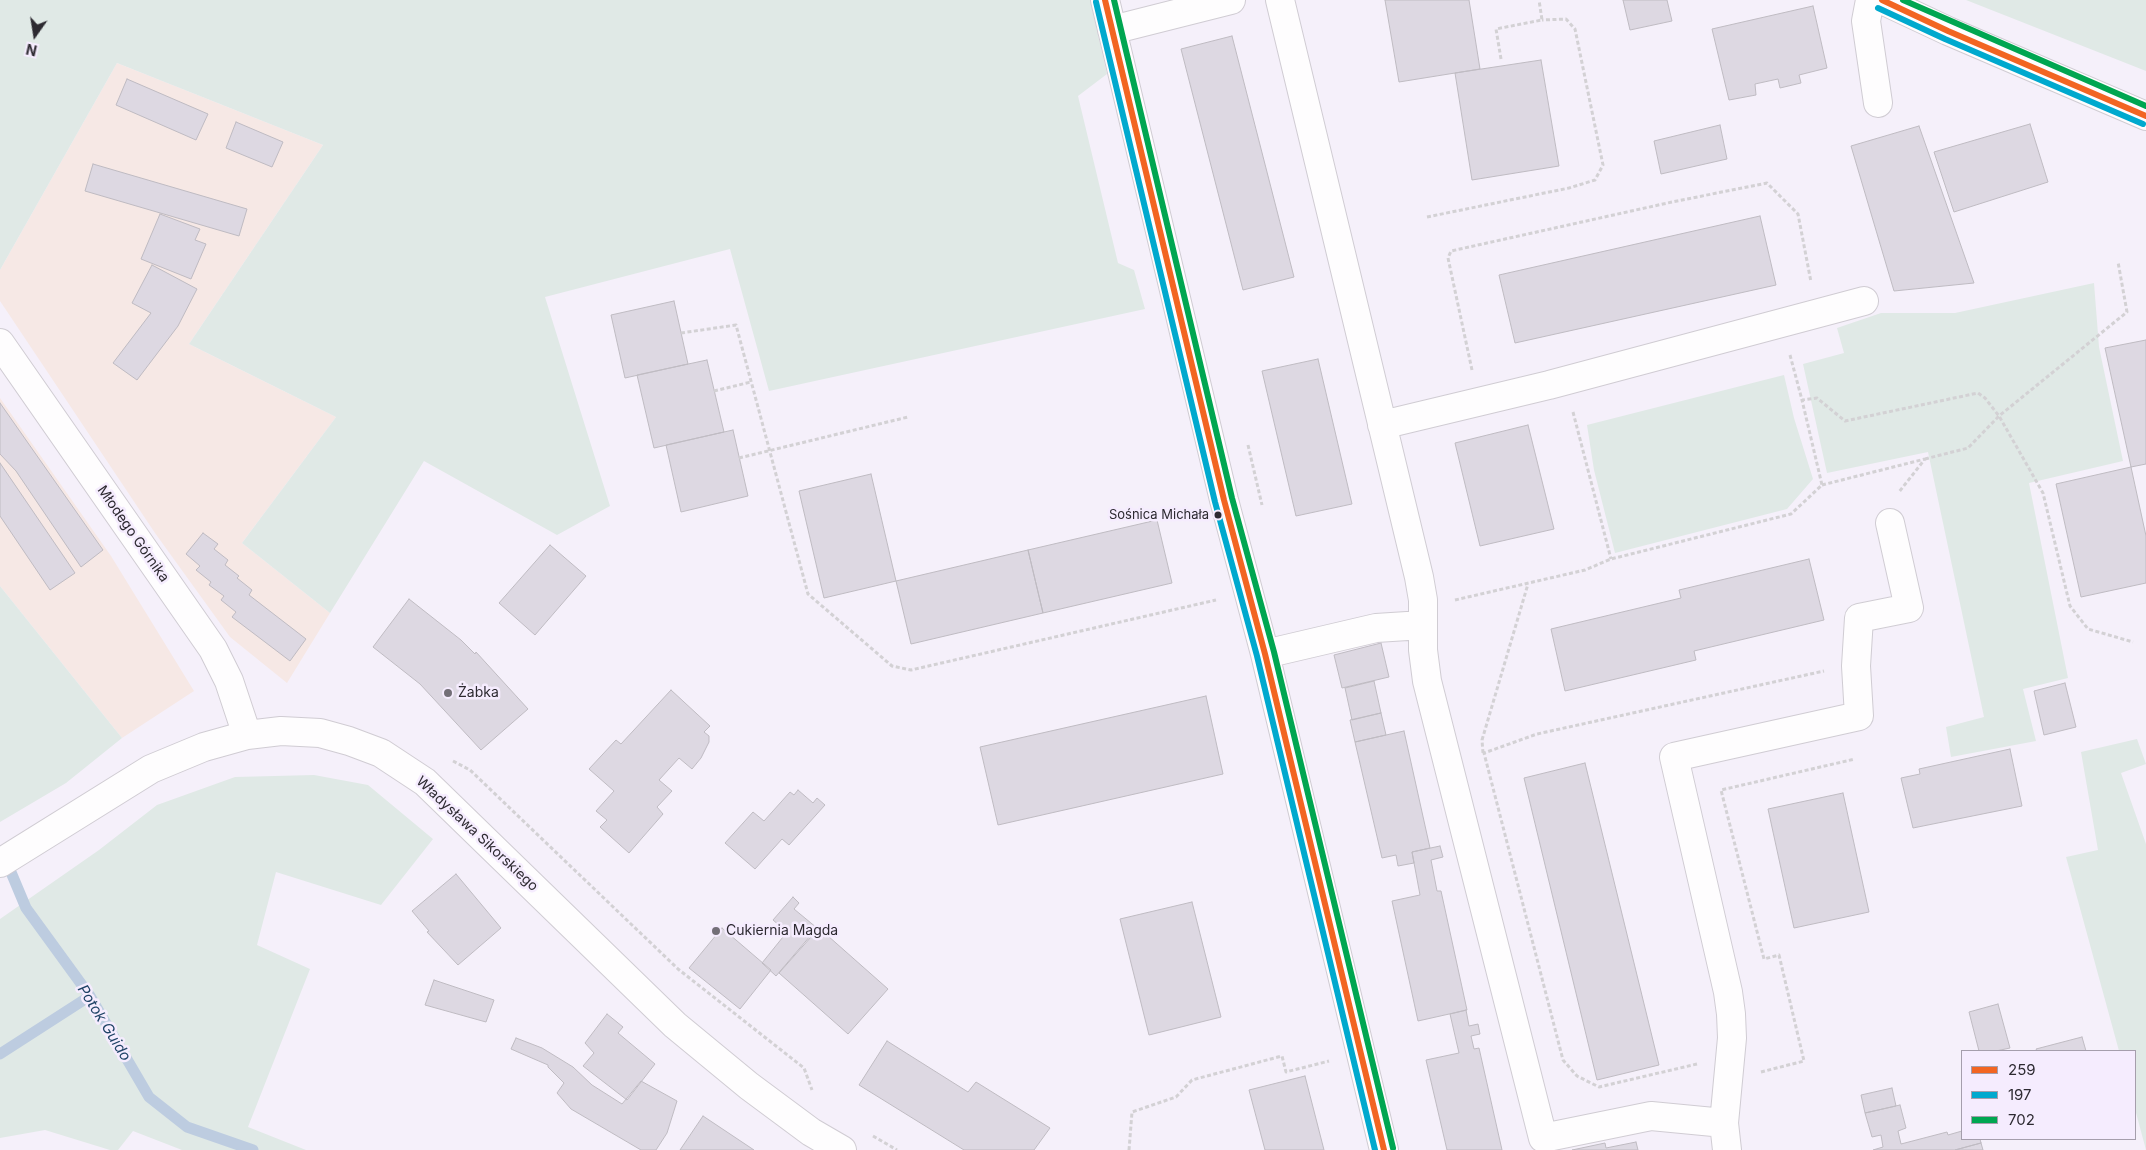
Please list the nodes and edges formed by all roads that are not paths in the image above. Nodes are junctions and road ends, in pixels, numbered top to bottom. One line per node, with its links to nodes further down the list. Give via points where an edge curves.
1 (1105, 0): 6 (street)
2 (1231, 0): 6 (street)
3 (1280, 0): 11 (street)
4 (1870, 0): 7 (street, via 1866,21)
5 (1882, 0): 8 (street)
6 (1112, 30): 14 (street, via 1224,500)
7 (1878, 103)
8 (2146, 116)
9 (1864, 301): 11 (street, via 1564,381)
10 (0, 343): 15 (street, Młodego Górnika, via 212,649 229,681)
11 (1382, 425): 13 (street, via 1419,577)
12 (1890, 523): 17 (street, via 1909,608 1859,618 1856,666 1859,716 1674,757 1728,992 1730,1058)
13 (1423, 616): 14 (street); 17 (street, via 1423,650 1428,681 1543,1138 1651,1116)
14 (1265, 654): 19 (street)
15 (247, 735): 16 (street, Władysława Sikorskiego, via 204,746 151,769); 18 (street, Władysława Sikorskiego, via 282,731 320,733 381,752 425,782 675,1026 757,1092 811,1132)
16 (0, 863)
17 (1724, 1122): 20 (street)
18 (842, 1150)
19 (1384, 1150)
20 (1727, 1150)

